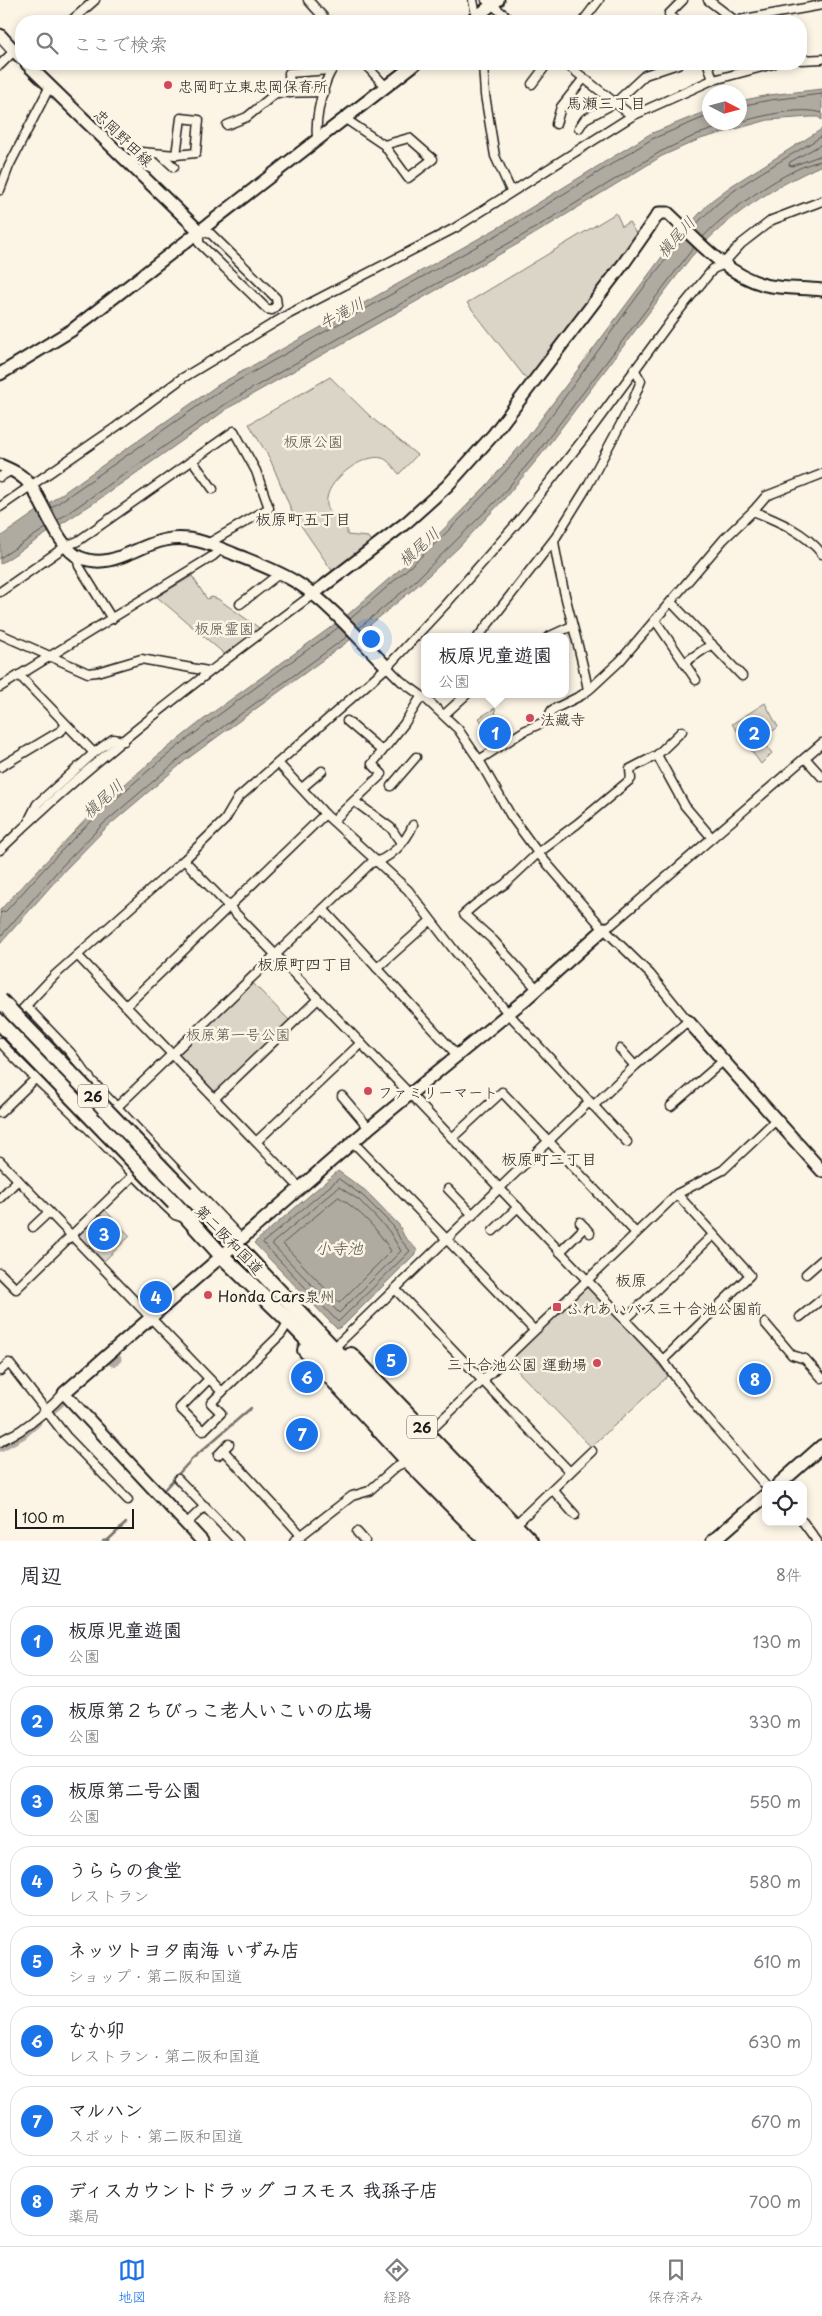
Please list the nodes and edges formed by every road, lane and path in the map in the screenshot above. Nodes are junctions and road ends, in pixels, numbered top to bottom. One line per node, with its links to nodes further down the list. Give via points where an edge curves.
1 (94, 0): 9 (street)
2 (308, 0): 10 (street)
3 (473, 0): 11 (street)
4 (599, 0): 14 (street)
5 (683, 0): 15 (street)
6 (708, 0): 16 (street)
7 (492, 2): 12 (street); 13 (street)
8 (822, 5): 17 (street)
9 (78, 15)
10 (319, 15)
11 (474, 15)
12 (480, 15)
13 (506, 15)
14 (588, 15)
15 (671, 15)
16 (728, 15)
17 (767, 15)
18 (0, 35): 19 (street)
19 (15, 52)
20 (15, 57): 23 (street)
21 (822, 58): 22 (street)
22 (807, 59)
23 (0, 65)
24 (33, 70): 37 (street, 忠岡野田線)
25 (330, 70): 39 (street, via 289,73); 40 (street)
26 (370, 70): 38 (street)
27 (407, 70): 38 (street)
28 (483, 70): 54 (street, via 495,156)
29 (542, 70): 36 (street)
30 (574, 70): 34 (street)
31 (654, 70): 41 (street)
32 (710, 70): 35 (street)
33 (750, 70): 35 (street)
34 (584, 78): 41 (street); 44 (street, via 561,107)
35 (713, 80): 42 (street)
36 (532, 84)
37 (50, 86): 51 (street, 忠岡野田線); 53 (street)
38 (385, 86): 43 (street)
39 (290, 92): 40 (street); 45 (street, via 276,93 247,117)
40 (324, 92): 47 (street)
41 (615, 103): 42 (street); 46 (street, via 585,120)
42 (632, 116): 54 (street)
43 (344, 118): 47 (street); 48 (street)
44 (556, 124)
45 (227, 125)
46 (578, 128)
47 (317, 138): 56 (street)
48 (384, 145): 48 (street, via 409,138 433,159 408,178)
49 (160, 154): 50 (street); 51 (street, via 141,152); 52 (street)
50 (176, 155): 50 (street, via 196,152 199,120 181,118)
51 (130, 164): 56 (street, 忠岡野田線)
52 (174, 168)
53 (0, 190)
54 (511, 191): 66 (street, via 455,228 289,314 181,379)
55 (822, 201): 57 (street, via 772,220)
56 (199, 231): 56 (street, via 211,234 276,298 277,305 272,310 267,310 199,243); 60 (street, via 72,330)
57 (720, 262): 58 (street, via 752,281); 59 (street); 78 (street, via 668,213 657,216 493,435 447,486 407,522)
58 (822, 290)
59 (634, 370): 70 (street, via 641,381 632,404); 90 (street, via 518,522)
60 (0, 374)
61 (192, 460): 67 (street); 71 (street, via 78,541); 72 (street, via 234,431 256,471 269,508)
62 (0, 464): 63 (street)
63 (12, 470): 65 (street); 66 (street)
64 (822, 474): 69 (street, via 766,496)
65 (0, 477)
66 (32, 488): 68 (street); 71 (street)
67 (213, 489)
68 (0, 506)
69 (753, 511): 74 (street, via 800,533); 80 (street, via 724,539)
70 (554, 541): 83 (street); 84 (street)
71 (63, 542): 75 (street); 77 (street)
72 (209, 544): 73 (street); 75 (street, via 182,537 162,541 124,558 93,562)
73 (222, 549): 76 (street); 81 (street)
74 (822, 554)
75 (77, 557): 81 (street, via 79,566)
76 (278, 572): 78 (street); 79 (street, via 275,578)
77 (0, 592)
78 (312, 595): 90 (street); 91 (street)
79 (242, 599)
80 (671, 602): 82 (street); 87 (street)
81 (112, 619): 88 (street)
82 (655, 620): 89 (street); 96 (street, via 620,661)
83 (572, 626): 85 (street); 96 (street)
84 (481, 633)
85 (557, 633)
86 (0, 634): 88 (street)
87 (712, 644): 89 (street); 93 (street)
88 (50, 656): 91 (street, via 88,673 141,659); 92 (street)
89 (684, 663): 94 (street)
90 (387, 667): 97 (street); 113 (street)
91 (208, 671): 105 (street)
92 (19, 675): 95 (street); 103 (street)
93 (742, 676)
94 (696, 680)
95 (0, 687)
96 (588, 690): 112 (street, via 552,710 546,721)
97 (421, 693)
98 (425, 698): 107 (street)
99 (427, 698): 101 (street)
100 (462, 698): 101 (street)
101 (444, 715): 112 (street)
102 (347, 721): 107 (street)
103 (65, 725): 108 (street); 114 (street, via 62,730)
104 (682, 731): 109 (street)
105 (124, 741): 108 (street, via 112,739); 122 (street)
106 (822, 743): 111 (street)
107 (382, 751): 116 (street, via 372,764 382,774)
108 (94, 754): 122 (street, via 38,804)
109 (657, 755): 124 (street, via 685,806); 127 (street, via 630,769 632,778)
110 (416, 757): 116 (street, via 393,789)
111 (805, 758): 117 (street); 124 (street)
112 (479, 760): 127 (street, via 511,816)
113 (278, 763): 118 (street); 128 (street, via 238,798 225,820)
114 (0, 767)
115 (322, 771): 118 (street)
116 (379, 776): 119 (street)
117 (822, 777)
118 (302, 788): 120 (street)
119 (354, 801): 121 (street); 125 (street, via 391,828)
120 (325, 814): 121 (street); 130 (street)
121 (333, 821): 129 (street)
122 (28, 822): 126 (street)
123 (413, 825): 125 (street)
124 (712, 838): 133 (street)
125 (401, 843): 129 (street)
126 (0, 850)
127 (538, 854): 133 (street); 137 (street, via 505,884 464,914 493,940)
128 (184, 860): 130 (street); 135 (street)
129 (376, 862): 131 (street, via 371,863); 132 (street, via 408,890)
130 (230, 907): 134 (street); 140 (street)
131 (323, 909): 134 (street); 136 (street)
132 (430, 921): 136 (street); 142 (street)
133 (605, 928): 137 (street); 143 (street, via 650,974)
134 (276, 955): 138 (street); 150 (street)
135 (78, 956): 140 (street); 141 (street, via 55,975)
136 (377, 968): 149 (street)
137 (537, 989): 142 (street)
138 (318, 999): 147 (street); 156 (street)
139 (0, 1000): 188 (highway, 第二阪和国道 / 26, bridge)
140 (126, 1006): 150 (street)
141 (27, 1007): 145 (street); 159 (street)
142 (507, 1012): 149 (street); 157 (street)
143 (688, 1021): 151 (street); 152 (street)
144 (0, 1023): 180 (highway, 第二阪和国道 / 26, bridge)
145 (0, 1033)
146 (0, 1042): 153 (street)
147 (361, 1043): 154 (street); 164 (street)
148 (620, 1049): 152 (street)
149 (456, 1054): 154 (street)
150 (172, 1055): 156 (street); 159 (street)
151 (723, 1061): 158 (street); 161 (street)
152 (635, 1066): 157 (street)
153 (35, 1080): 160 (street); 170 (street)
154 (410, 1094): 162 (street); 163 (street)
155 (342, 1096): 162 (street)
156 (214, 1098): 164 (street)
157 (591, 1104): 166 (street); 167 (street)
158 (671, 1106)
159 (117, 1107): 188 (street, via 238,1234)
160 (0, 1113)
161 (776, 1120): 169 (street); 175 (street, via 723,1170)
162 (369, 1128): 165 (street)
163 (452, 1138): 166 (street, via 502,1092); 174 (street)
164 (256, 1142): 172 (street)
165 (353, 1142): 172 (street); 187 (street)
166 (549, 1142): 174 (street); 184 (street)
167 (627, 1142)
168 (0, 1161): 171 (street)
169 (822, 1172)
170 (133, 1176): 180 (street, via 175,1215); 185 (street)
171 (18, 1180): 176 (street); 178 (street)
172 (300, 1188): 188 (street)
173 (448, 1189): 179 (street)
174 (501, 1189): 177 (street); 179 (street)
175 (676, 1194): 184 (street); 186 (street)
176 (0, 1198)
177 (518, 1207): 183 (street); 189 (street)
178 (49, 1212): 181 (street); 185 (street)
179 (473, 1215): 187 (street)
180 (189, 1219): 190 (highway, 第二阪和国道 / 26)
181 (33, 1227)
182 (585, 1227): 189 (street)
183 (493, 1231)
184 (636, 1233): 194 (street)
185 (72, 1235): 192 (street, via 16,1289); 198 (street)
186 (712, 1236): 200 (street); 205 (street, via 750,1275)
187 (447, 1239): 195 (street); 203 (street)
188 (235, 1244): 190 (street); 199 (highway, 第二阪和国道 / 26)
189 (560, 1252): 194 (street)
190 (222, 1256): 198 (street); 201 (highway, 第二阪和国道 / 26)
191 (822, 1260): 193 (street)
192 (0, 1273)
193 (806, 1274)
194 (587, 1279): 200 (street); 203 (street)
195 (394, 1289): 204 (street); 210 (street)
196 (822, 1299): 197 (street)
197 (802, 1312)
198 (151, 1318): 208 (street); 212 (street)
199 (308, 1320): 204 (highway, 第二阪和国道 / 26); 209 (highway, 第二阪和国道 / 26)
200 (625, 1320): 205 (street)
201 (290, 1322): 209 (highway, 第二阪和国道 / 26); 211 (street); 222 (highway, 26, via 305,1351)
202 (765, 1323): 207 (street, via 792,1355 805,1359)
203 (534, 1330): 210 (street)
204 (339, 1343): 215 (highway, 第二阪和国道 / 26)
205 (662, 1360): 226 (street, via 697,1407)
206 (0, 1371): 213 (street, via 9,1363 18,1380)
207 (822, 1378)
208 (209, 1379): 211 (street); 211 (street, via 180,1408 202,1431 221,1413 211,1402)
209 (353, 1379): 243 (highway, 第二阪和国道 / 26); 244 (highway, 第二阪和国道 / 26)
210 (483, 1380): 215 (street); 224 (street)
211 (222, 1392)
212 (64, 1393): 213 (street); 233 (street)
213 (48, 1412): 216 (street); 217 (street)
214 (77, 1433): 216 (street)
215 (428, 1433): 234 (highway, 第二阪和国道 / 26)
216 (70, 1440): 223 (street)
217 (0, 1442)
218 (822, 1446): 227 (main road)
219 (223, 1450): 237 (street, via 271,1496)
220 (592, 1451): 224 (street)
221 (102, 1459): 223 (street)
222 (408, 1461): 237 (street, via 369,1491 352,1496); 242 (highway, 26)
223 (95, 1466): 230 (street)
224 (570, 1472): 228 (street)
225 (178, 1479): 231 (street)
226 (762, 1481)
227 (783, 1481)
228 (553, 1490): 232 (street); 234 (street)
229 (762, 1498): 246 (main road)
230 (128, 1500)
231 (205, 1506): 233 (street); 239 (street)
232 (575, 1515)
233 (186, 1524): 238 (street)
234 (515, 1525): 245 (highway, 第二阪和国道 / 26)
235 (806, 1526): 247 (street)
236 (357, 1532): 241 (street)
237 (301, 1535): 240 (street)
238 (202, 1541)
239 (238, 1541)
240 (294, 1541)
241 (365, 1541)
242 (487, 1541)
243 (500, 1541)
244 (516, 1541)
245 (530, 1541)
246 (713, 1541)
247 (817, 1541)

